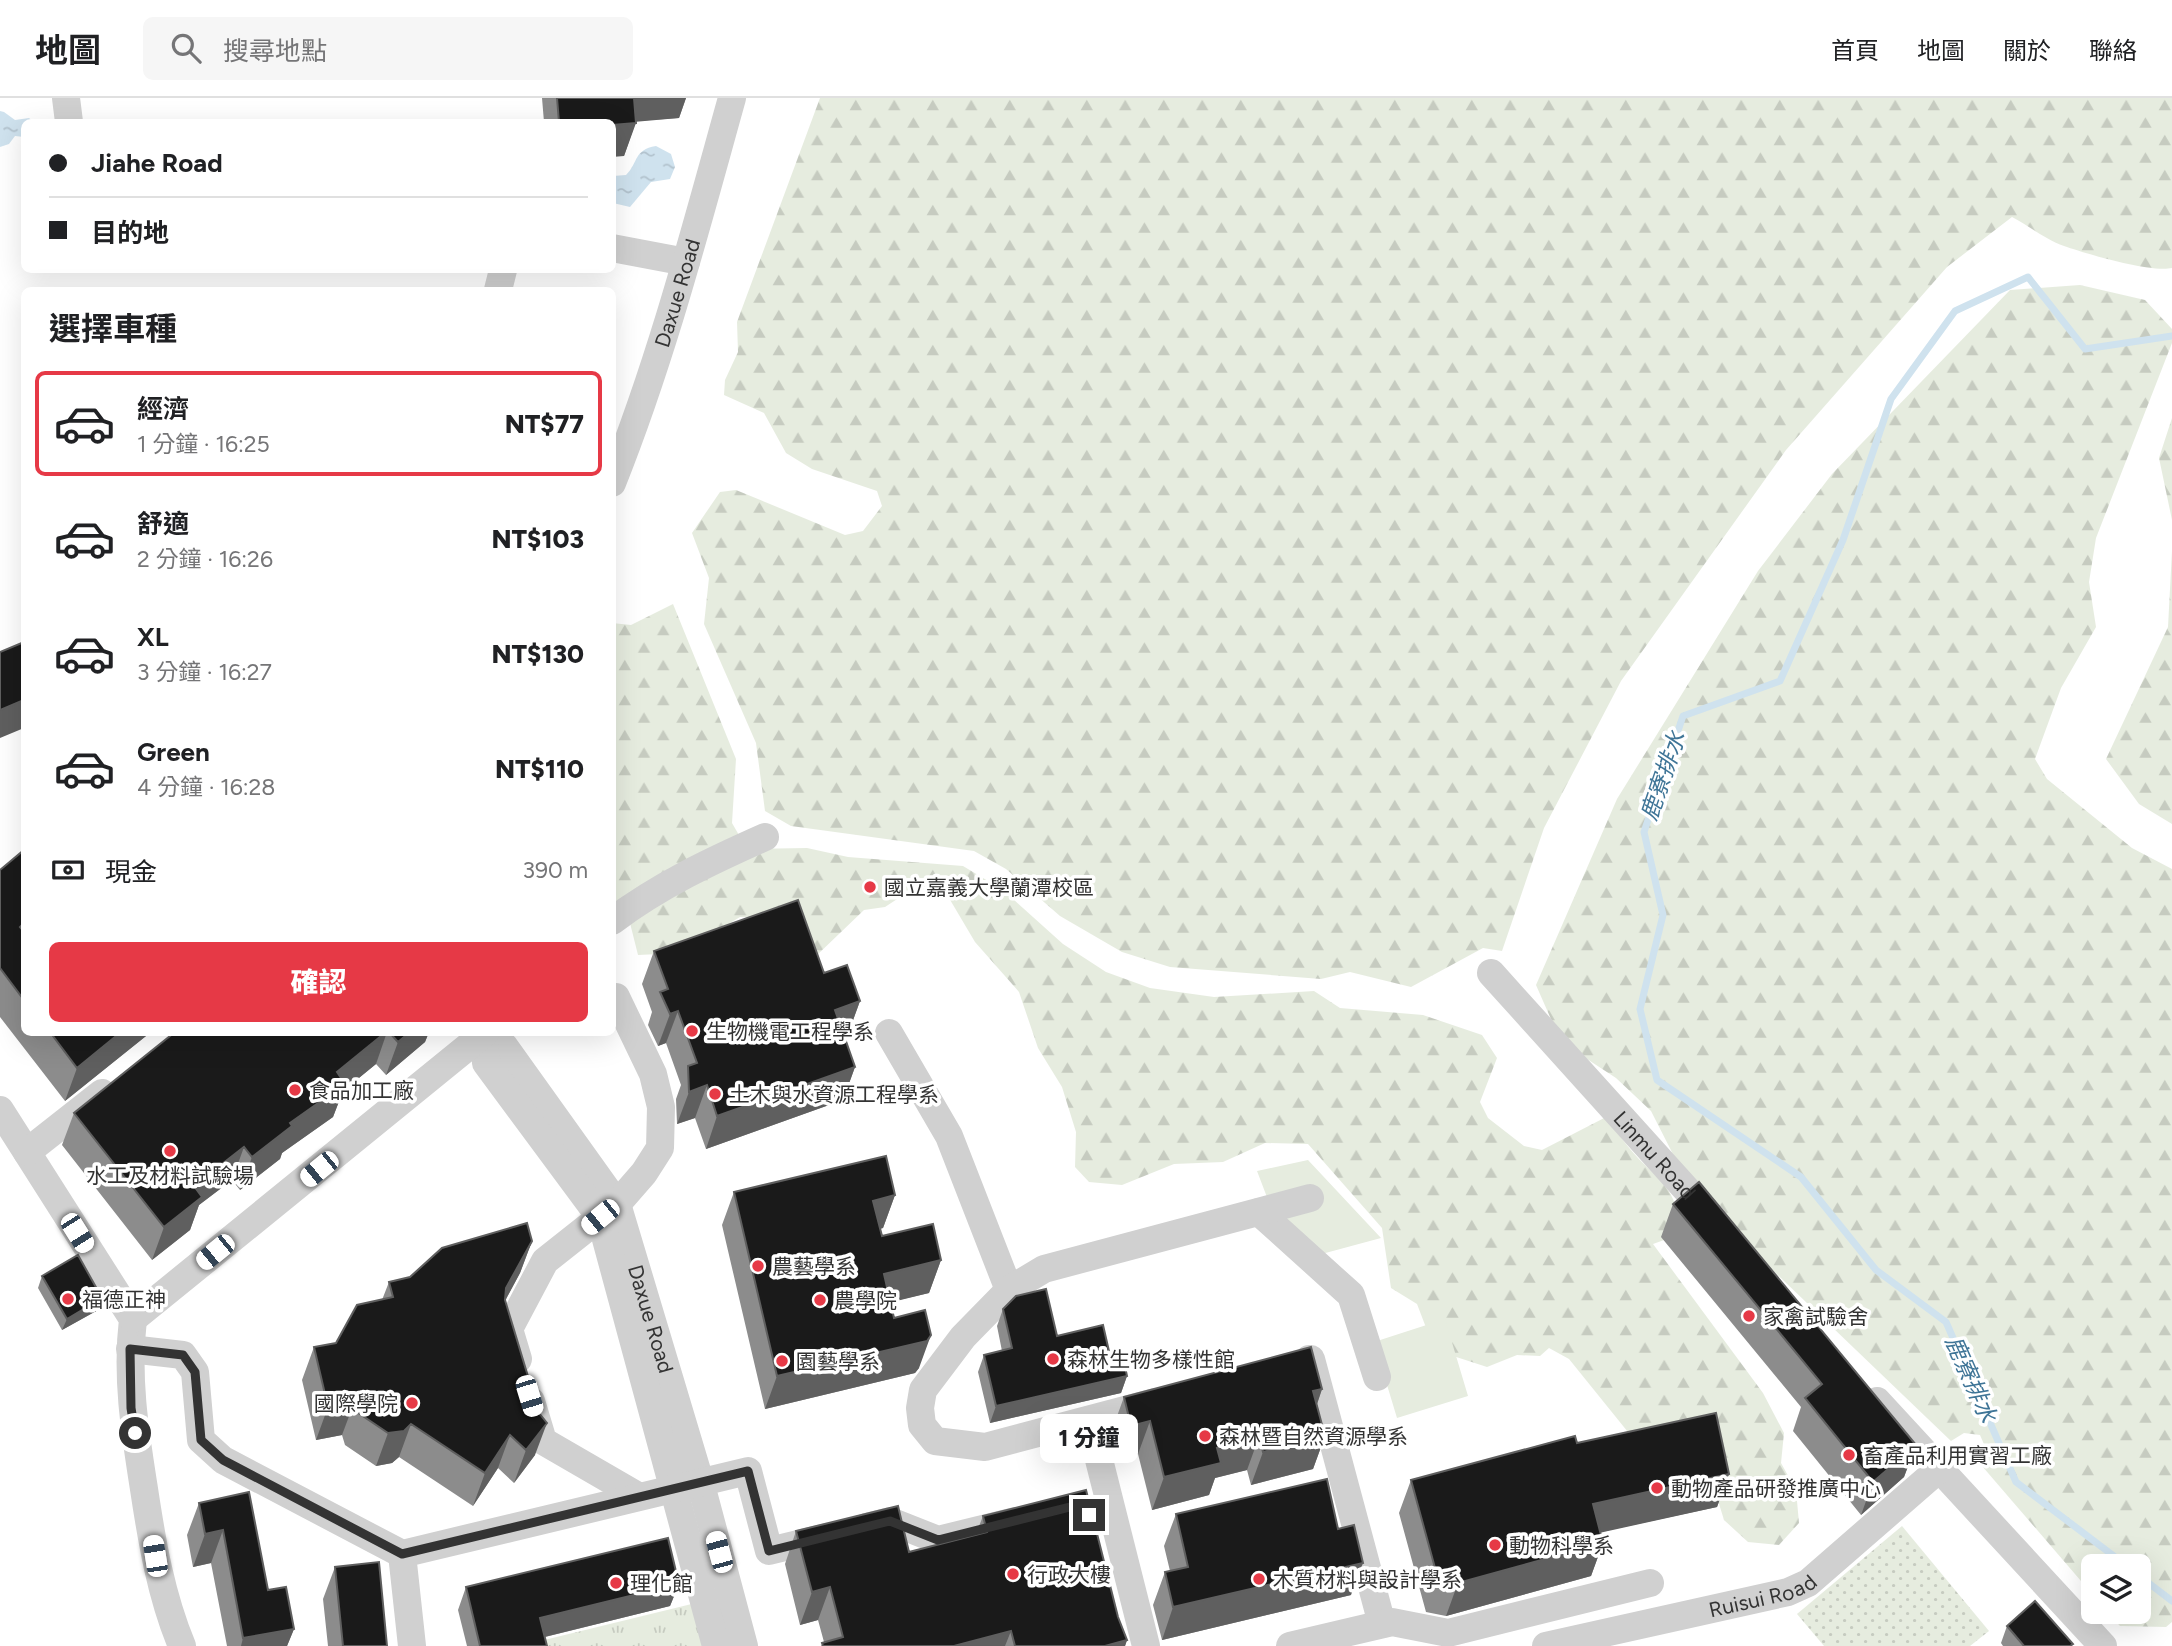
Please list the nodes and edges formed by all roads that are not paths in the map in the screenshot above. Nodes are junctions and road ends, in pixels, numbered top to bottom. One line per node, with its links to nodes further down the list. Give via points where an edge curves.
1 (66, 98): 3 (street)
2 (732, 98): 5 (street, Daxue Road)
3 (69, 119)
4 (616, 249): 5 (street)
5 (686, 262): 6 (street, Daxue Road)
6 (616, 473)
7 (765, 837): 8 (street, via 682,875)
8 (616, 918)
9 (1491, 973): 20 (street, Linmu Road)
10 (616, 997): 18 (street, via 653,1074 661,1107 660,1148 644,1173)
11 (889, 1032): 21 (street, via 949,1136)
12 (480, 1036): 22 (street)
13 (489, 1036): 18 (street, via 504,1046)
14 (124, 1075): 16 (street)
15 (0, 1110): 16 (street)
16 (27, 1152): 22 (street)
17 (1310, 1198): 19 (street)
18 (608, 1210): 30 (street); 31 (street, via 545,1261 509,1329 543,1441)
19 (1259, 1212): 21 (street, via 1044,1269); 25 (street, via 1351,1295)
20 (1733, 1241)
21 (1009, 1290): 28 (street, via 963,1337 923,1391 922,1425 935,1441 985,1447)
22 (133, 1319): 23 (street)
23 (130, 1349): 34 (street, via 183,1355 195,1372 201,1440 223,1460); 37 (street, via 131,1408 155,1556)
24 (1285, 1366): 36 (street, via 1311,1359)
25 (1377, 1377)
26 (1864, 1386): 29 (street)
27 (1181, 1395): 28 (street)
28 (1089, 1420): 42 (street)
29 (1939, 1469): 44 (street, Ruisui Road, via 1808,1583 1788,1592); 45 (street)
30 (687, 1484): 31 (street); 33 (street, via 748,1471 769,1551 890,1521 938,1540); 39 (street); 40 (street)
31 (638, 1496): 34 (street)
32 (1086, 1503): 41 (street)
33 (1046, 1513)
34 (402, 1554): 38 (street)
35 (1650, 1583): 36 (street, via 1448,1633)
36 (1382, 1624): 43 (street)
37 (182, 1646)
38 (412, 1646)
39 (716, 1646)
40 (744, 1646)
41 (1122, 1646)
42 (1146, 1646)
43 (1290, 1646)
44 (1546, 1646)
45 (2103, 1646)

